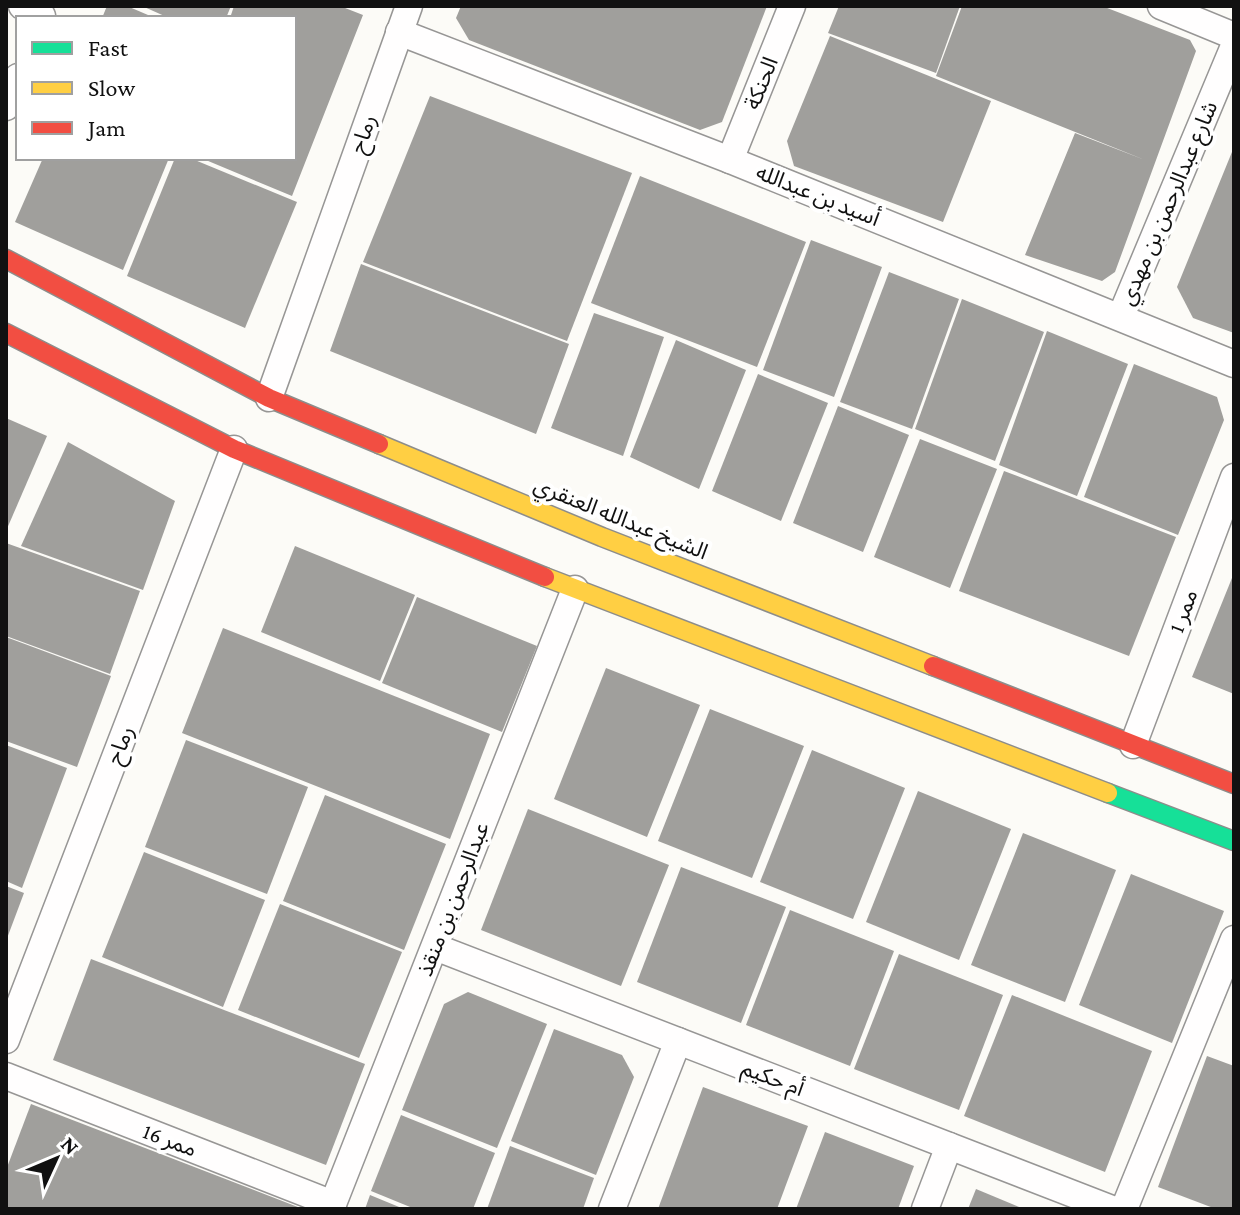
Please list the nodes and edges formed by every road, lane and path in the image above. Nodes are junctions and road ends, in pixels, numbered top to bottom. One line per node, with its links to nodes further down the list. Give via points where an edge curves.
1 (409, 6): 4 (street, رماح)
2 (792, 6): 9 (street, الحنكة)
3 (1161, 6): 5 (street)
4 (399, 32): 9 (street, أسيد بن عبدالله); 14 (street, رماح)
5 (1234, 36)
6 (1234, 46): 11 (street, شارع عبدالرحمن بن مهدي)
7 (16, 82): 8 (street)
8 (6, 107)
9 (730, 160): 11 (street, أسيد بن عبدالله)
10 (6, 259): 14 (street, الشيخ عبدالله العنقري)
11 (1121, 316): 13 (street, أسيد بن عبدالله)
12 (6, 333): 15 (street)
13 (1234, 364)
14 (269, 398): 18 (street, الشيخ عبدالله العنقري, via 602,537)
15 (234, 449): 17 (street); 23 (street, رماح)
16 (1234, 477): 18 (street, ممر 1)
17 (575, 589): 20 (street); 22 (street, عبدالرحمن بن منقذ)
18 (1133, 745): 19 (street, الشيخ عبدالله العنقري)
19 (1234, 784)
20 (1234, 841)
21 (1234, 939): 31 (street)
22 (435, 947): 24 (street, أم حكيم); 27 (street, عبدالرحمن بن منقذ)
23 (6, 1040)
24 (678, 1041): 26 (street, أم حكيم); 28 (street)
25 (6, 1076): 27 (street, ممر 16)
26 (949, 1146): 29 (street); 30 (street, أم حكيم)
27 (332, 1206)
28 (612, 1209)
29 (925, 1209)
30 (1112, 1209)
31 (1124, 1209)

